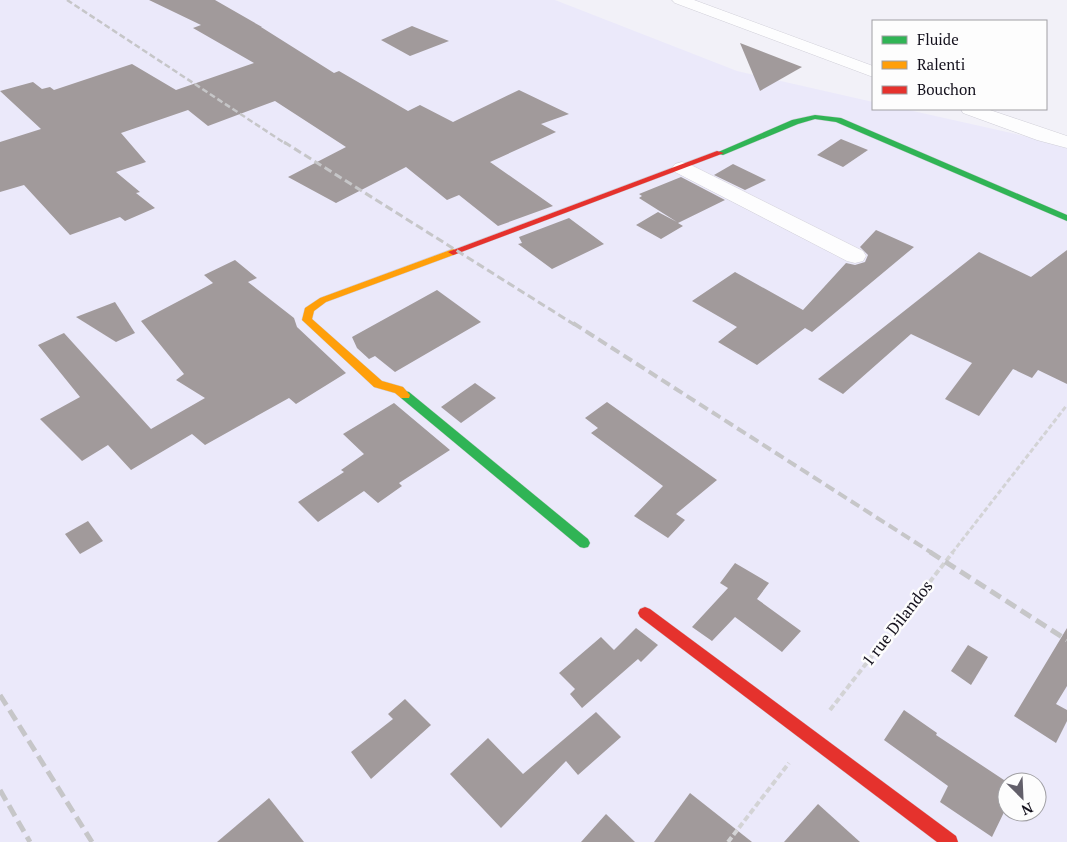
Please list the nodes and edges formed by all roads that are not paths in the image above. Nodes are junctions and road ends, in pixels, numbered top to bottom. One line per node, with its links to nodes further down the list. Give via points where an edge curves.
1 (680, 0): 2 (street)
2 (872, 72)
3 (973, 110): 4 (street)
4 (1067, 142)
5 (682, 168): 6 (street, via 795,122 815,118 838,120); 7 (street); 8 (street, via 323,300 309,310 307,320 378,384 399,390)
6 (1067, 218)
7 (855, 256)
8 (584, 543)
9 (644, 613): 10 (street)
10 (950, 842)

